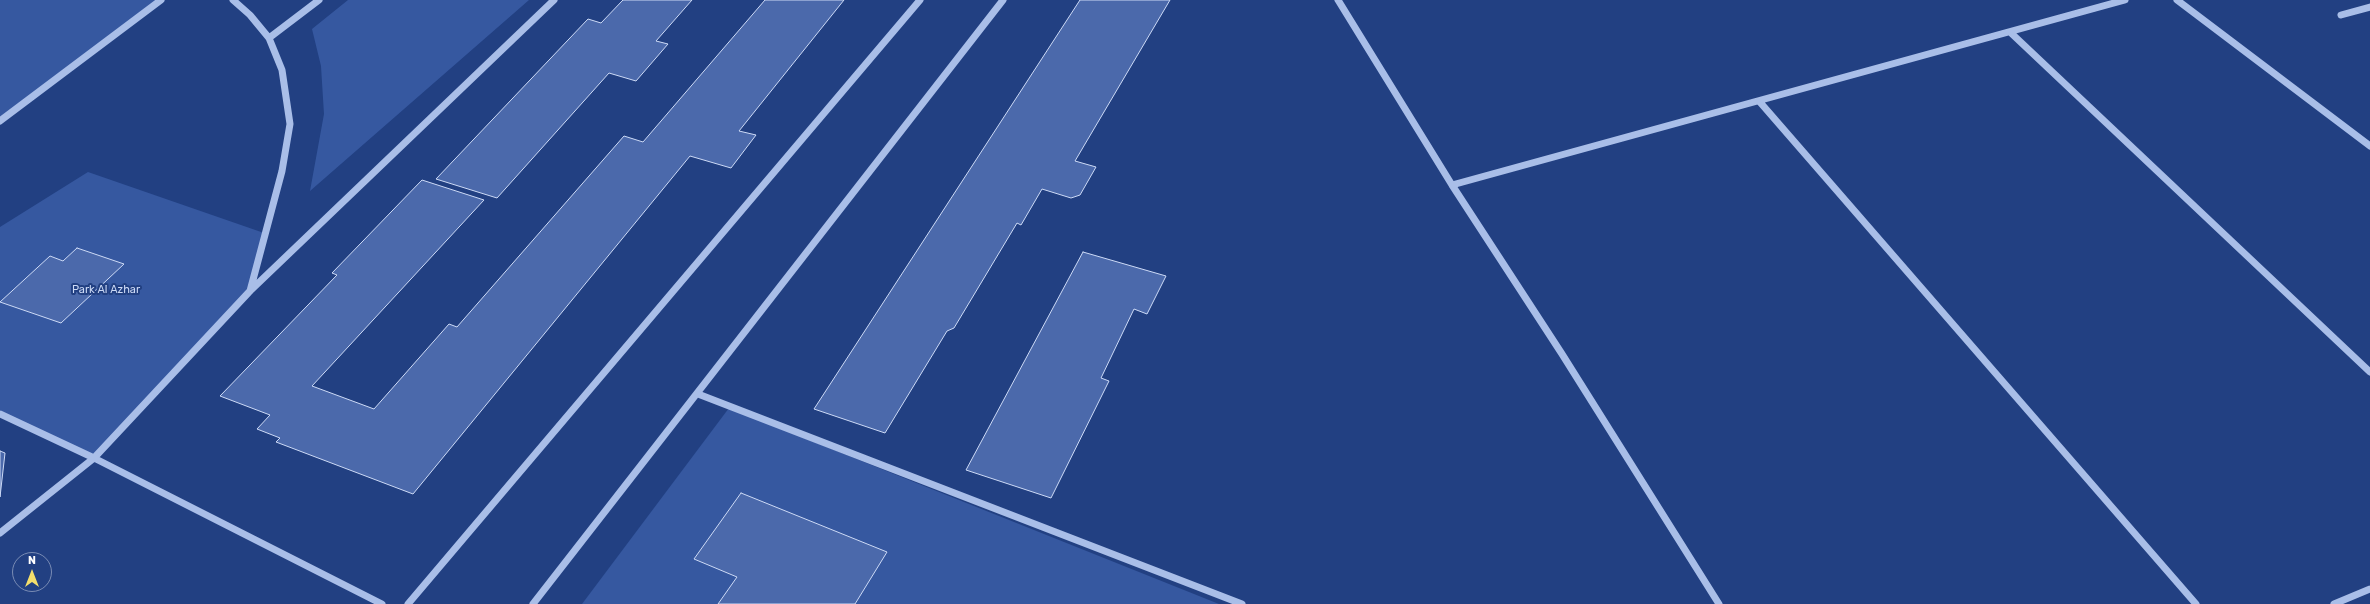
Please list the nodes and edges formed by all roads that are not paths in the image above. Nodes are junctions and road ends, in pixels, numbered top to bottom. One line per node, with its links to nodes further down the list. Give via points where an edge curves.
1 (161, 0): 15 (street)
2 (233, 0): 13 (street, via 250,15)
3 (319, 0): 13 (street)
4 (554, 0): 18 (street)
5 (920, 0): 26 (street)
6 (1003, 0): 20 (street)
7 (1338, 0): 17 (street)
8 (2125, 0): 12 (street)
9 (2177, 0): 16 (street)
10 (2370, 7): 11 (street)
11 (2341, 15)
12 (2010, 32): 14 (street); 19 (street)
13 (269, 38): 18 (street, via 282,70 290,124 282,171)
14 (1759, 101): 17 (street); 30 (street)
15 (0, 121)
16 (2370, 146)
17 (1452, 185): 29 (street)
18 (250, 291): 22 (street)
19 (2370, 372)
20 (698, 394): 27 (street); 28 (street)
21 (0, 414): 22 (street)
22 (94, 458): 23 (street); 25 (street)
23 (0, 533)
24 (2370, 589): 31 (street)
25 (382, 604)
26 (408, 604)
27 (533, 604)
28 (1242, 604)
29 (1719, 604)
30 (2196, 604)
31 (2334, 604)

